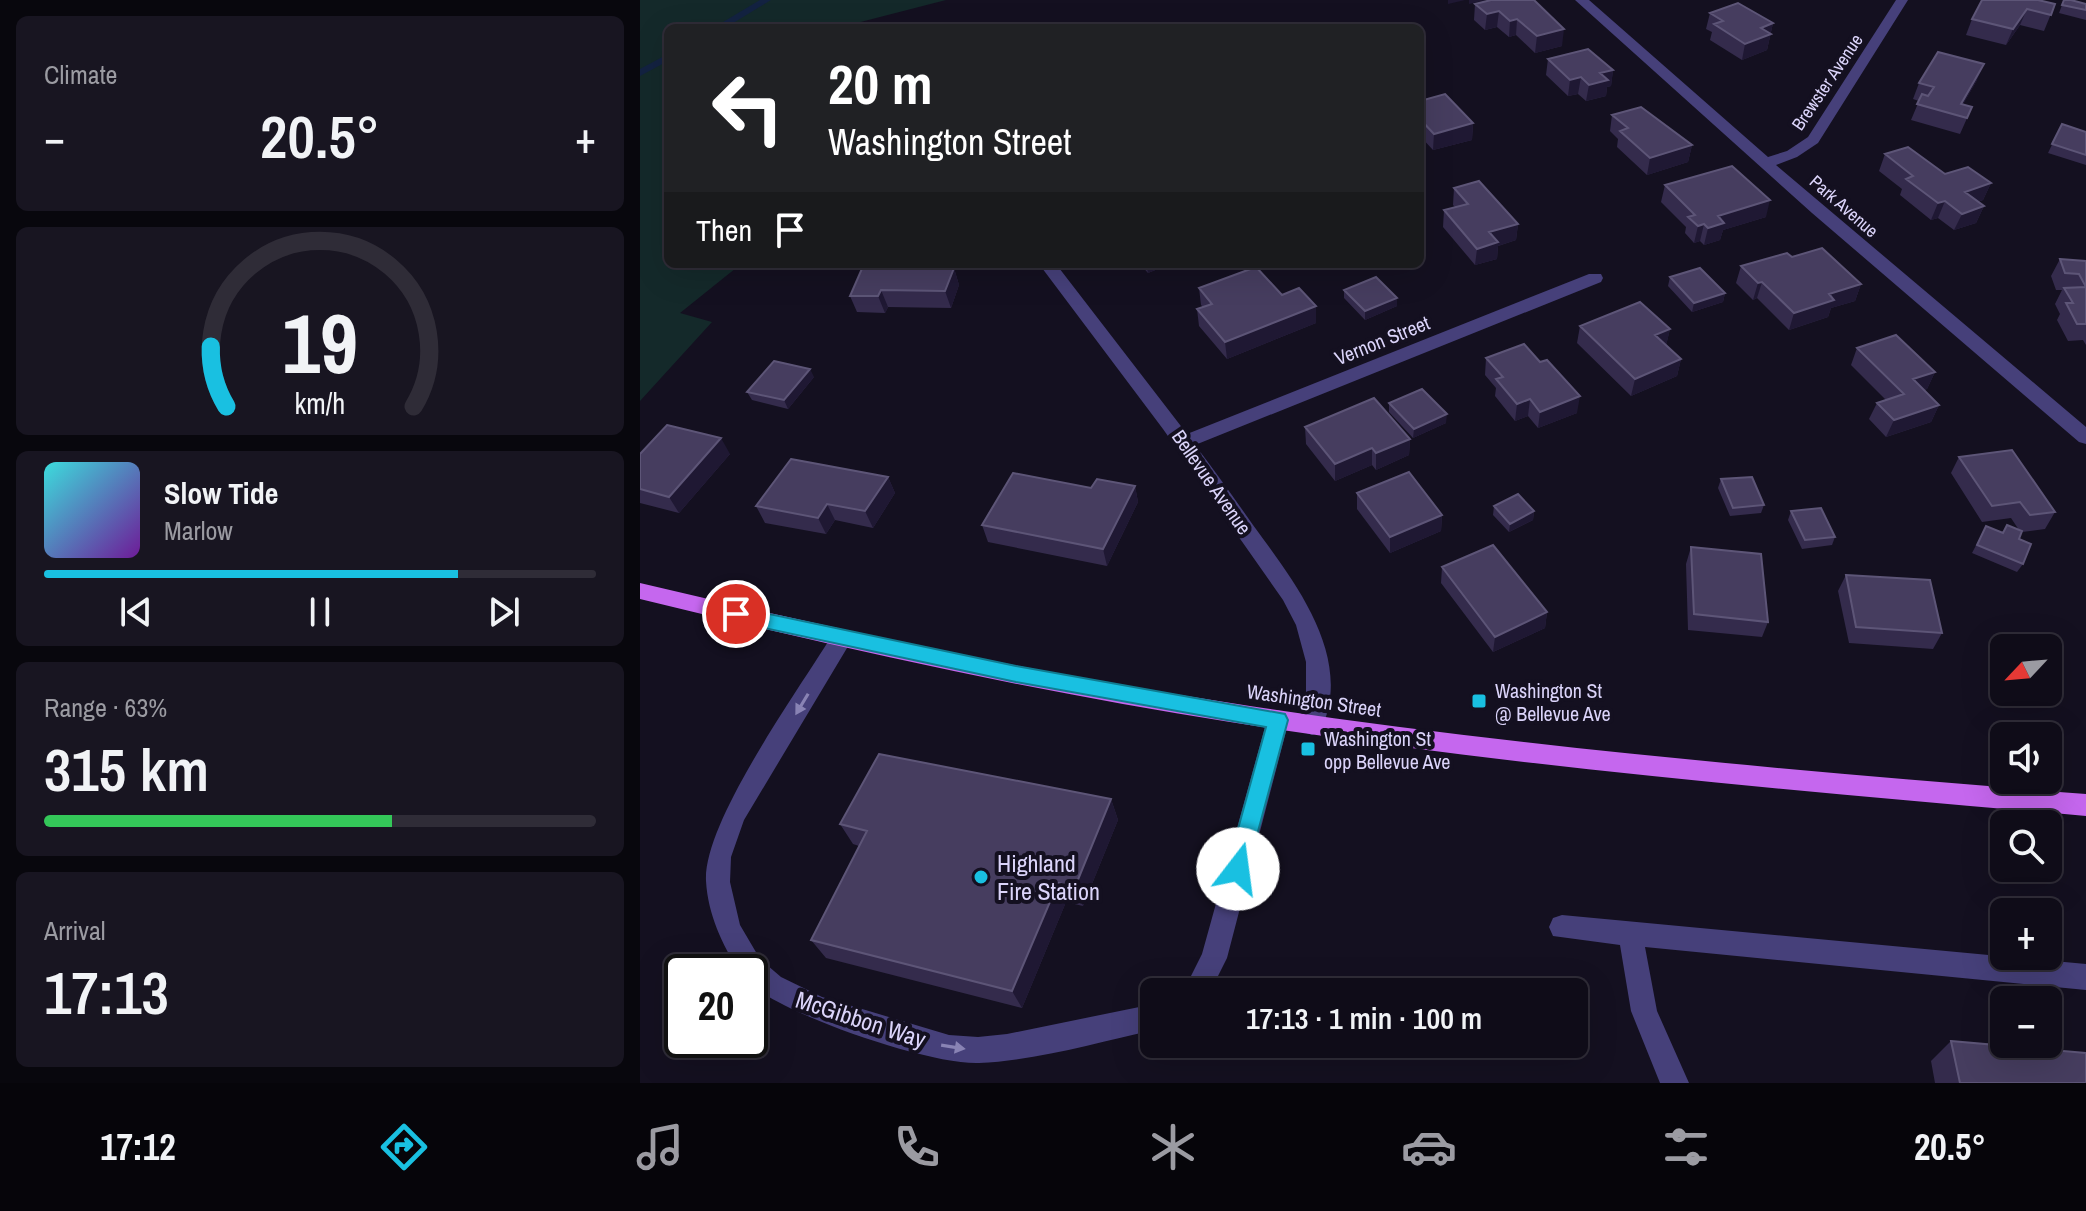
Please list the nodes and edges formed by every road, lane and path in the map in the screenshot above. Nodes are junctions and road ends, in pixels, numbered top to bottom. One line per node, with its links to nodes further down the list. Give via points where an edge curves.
1 (1581, 0): 3 (street, Park Avenue)
2 (1902, 0): 3 (street, Brewster Avenue, via 1820,131 1804,148)
3 (1766, 163): 6 (street, Park Avenue)
4 (1050, 268): 7 (street, Bellevue Avenue)
5 (1595, 278): 7 (street, Vernon Street)
6 (2086, 437)
7 (1184, 442): 11 (street, Bellevue Avenue, via 1304,621 1317,664 1318,703)
8 (640, 591): 9 (main road, Washington Street)
9 (842, 638): 10 (main road, Washington Street); 17 (street, McGibbon Way, one-way to 17, via 734,816 719,857 718,882 728,929 751,968 772,986 818,1009 949,1048 1007,1047)
10 (1278, 720): 11 (main road, Washington Street); 16 (street, via 1214,958)
11 (1312, 725): 12 (main road, Washington Street, via 1519,753)
12 (2086, 805)
13 (1562, 927): 14 (street)
14 (1631, 933): 15 (street); 18 (street, via 1646,1024)
15 (2086, 977)
16 (1203, 978)
17 (1140, 1020)
18 (1675, 1083)

